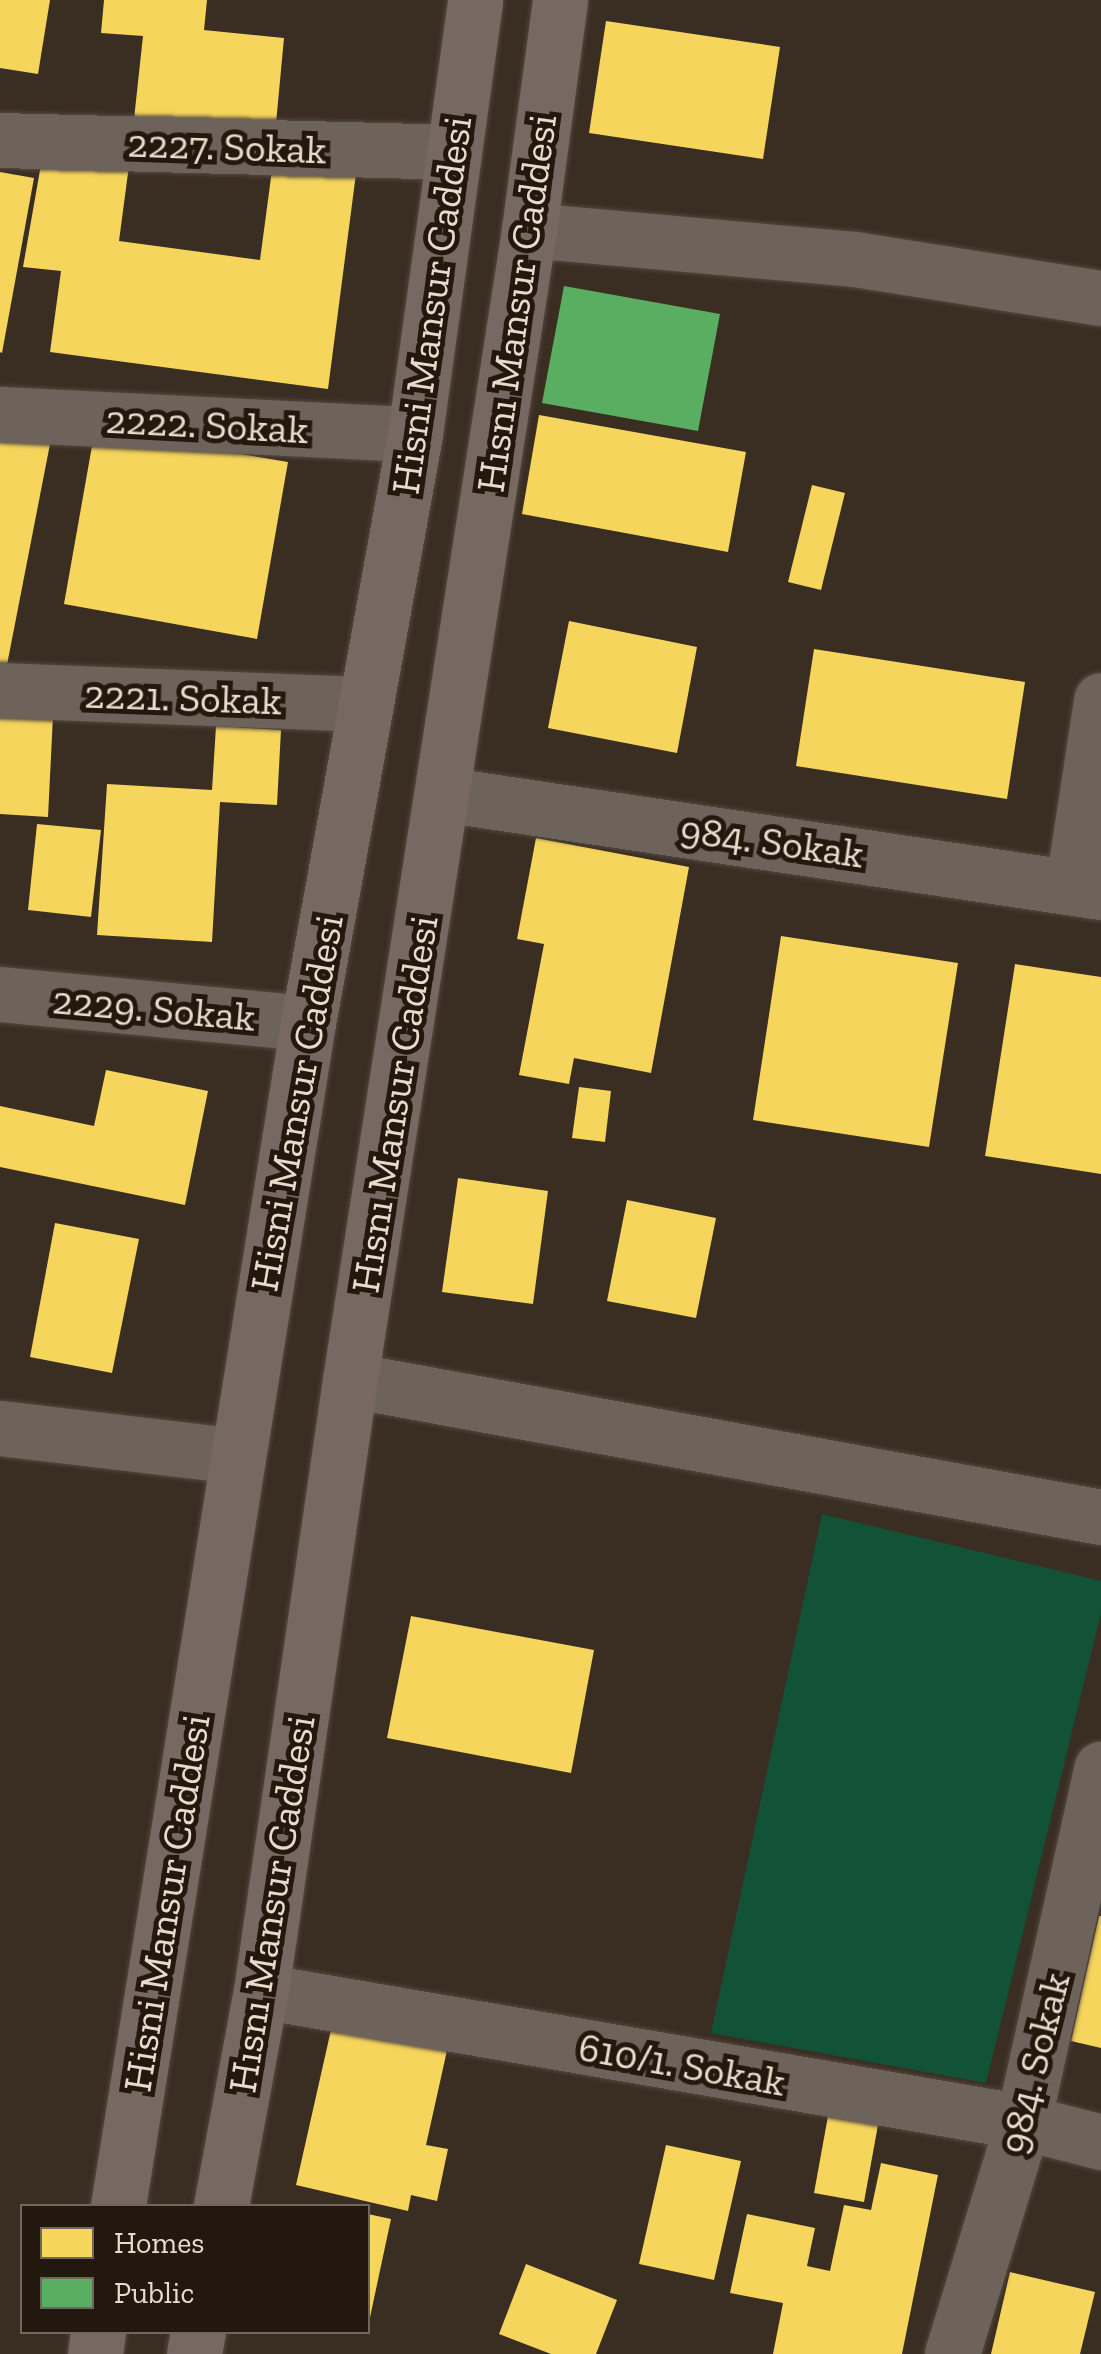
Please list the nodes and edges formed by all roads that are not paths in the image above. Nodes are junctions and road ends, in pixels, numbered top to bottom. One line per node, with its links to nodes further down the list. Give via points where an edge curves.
1 (475, 0): 4 (main road, Hisni Mansur Caddesi)
2 (560, 0): 5 (main road, Hısnı Mansur Caddesi)
3 (0, 140): 4 (street, 2227. Sokak)
4 (454, 152): 8 (main road, Hisni Mansur Caddesi)
5 (529, 230): 6 (street, via 854,259); 12 (main road, Hısnı Mansur Caddesi)
6 (1101, 298)
7 (0, 414): 8 (street, 2222. Sokak)
8 (415, 434): 11 (main road, Hisni Mansur Caddesi)
9 (0, 690): 11 (street, 2221. Sokak)
10 (1101, 700): 13 (street)
11 (366, 704): 15 (main road, Hisni Mansur Caddesi)
12 (442, 794): 13 (street, 984. Sokak); 16 (main road, Hısnı Mansur Caddesi)
13 (1087, 888)
14 (0, 994): 15 (street, 2229. Sokak)
15 (308, 1023): 18 (main road, Hisni Mansur Caddesi)
16 (350, 1380): 19 (street); 21 (main road, Hısnı Mansur Caddesi)
17 (0, 1428): 18 (street)
18 (236, 1456): 24 (main road, Hisni Mansur Caddesi)
19 (1101, 1517)
20 (1101, 1769): 22 (street, 984. Sokak)
21 (261, 1991): 22 (street, 610/1. Sokak); 25 (main road, Hısnı Mansur Caddesi)
22 (1023, 2122): 23 (street, 610/1. Sokak); 26 (street, 984. Sokak)
23 (1101, 2142)
24 (118, 2204)
25 (221, 2204)
26 (952, 2354)

